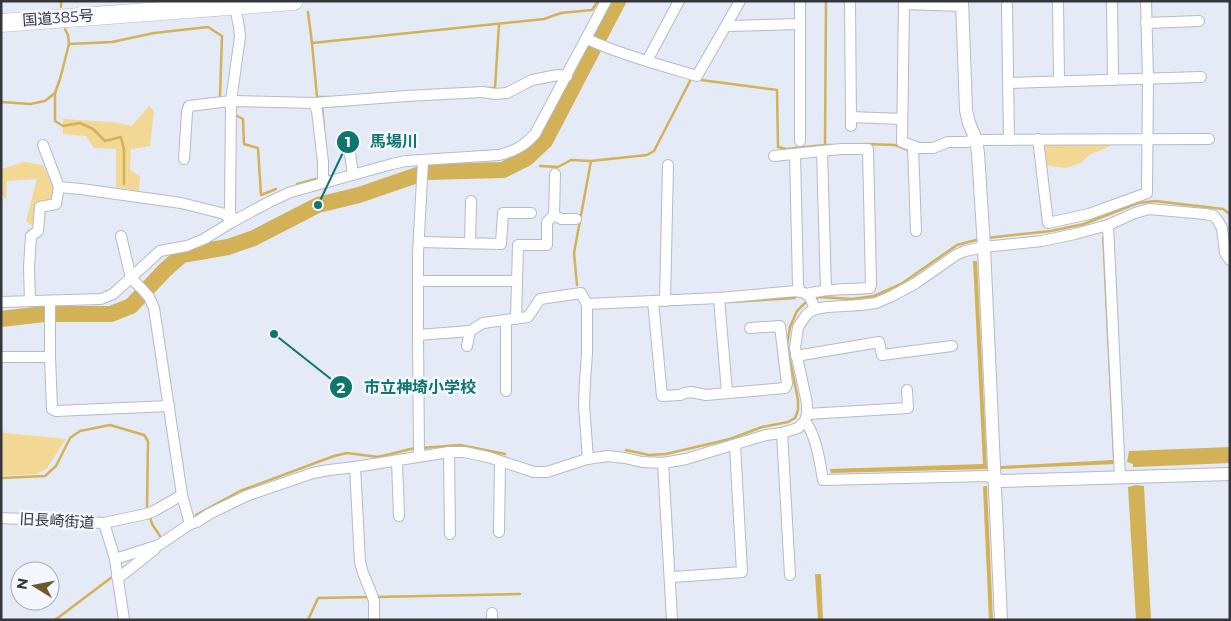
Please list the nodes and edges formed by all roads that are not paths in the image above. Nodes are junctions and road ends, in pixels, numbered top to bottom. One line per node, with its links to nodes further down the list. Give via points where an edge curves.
1 (294, 1): 12 (highway, 国道385号)
2 (606, 1): 18 (street)
3 (678, 1): 19 (street)
4 (740, 1): 15 (street)
5 (800, 1): 16 (street)
6 (850, 1): 28 (street, via 851,121)
7 (1058, 1): 24 (street)
8 (1112, 1): 23 (street)
9 (1146, 1): 17 (street)
10 (962, 3): 28 (street, via 904,4); 32 (street, via 966,110)
11 (1007, 5): 25 (street)
12 (235, 6): 14 (highway, 国道385号); 26 (street, via 240,36)
13 (1199, 21): 17 (street)
14 (1, 23)
15 (727, 24): 16 (street); 19 (street, via 697,76)
16 (800, 24): 35 (street)
17 (1146, 24): 22 (street)
18 (587, 39): 19 (street); 20 (street)
19 (647, 61)
20 (567, 76): 27 (street, via 532,80 507,93); 42 (street, via 536,134 513,151 499,156)
21 (1201, 77): 22 (street)
22 (1148, 79): 23 (street); 30 (street)
23 (1113, 80): 24 (street)
24 (1059, 81): 25 (street)
25 (1008, 83): 33 (street)
26 (231, 101): 27 (street); 41 (street, via 190,106); 52 (street)
27 (314, 103): 46 (street)
28 (902, 119): 37 (street, via 902,142)
29 (348, 138): 45 (street)
30 (1148, 139): 31 (street); 34 (street); 34 (street, via 1147,193 1089,214 1048,223)
31 (1209, 139)
32 (976, 140): 33 (street); 37 (street, via 948,142 934,148); 56 (street)
33 (1008, 140): 34 (street)
34 (1038, 140)
35 (800, 141)
36 (43, 145): 47 (street)
37 (913, 146): 54 (street)
38 (822, 151): 39 (street); 63 (street); 64 (street, via 868,149)
39 (795, 154): 40 (street); 66 (street, via 798,285)
40 (774, 156)
41 (184, 159)
42 (423, 161): 45 (street, via 406,161); 57 (street)
43 (668, 165): 67 (street)
44 (555, 174): 50 (street)
45 (353, 175): 46 (street)
46 (323, 182): 52 (street, via 291,192)
47 (60, 187): 52 (street, via 181,203 226,214); 68 (street, via 56,204 40,207 38,231 31,236)
48 (471, 201): 58 (street)
49 (531, 213): 58 (street, via 503,213 501,244)
50 (554, 215): 51 (street); 62 (street, via 547,222 546,246 518,245)
51 (576, 219)
52 (232, 222): 60 (street, via 187,246 160,251)
53 (1108, 225): 56 (street, via 1042,241); 59 (street, via 1149,209 1214,216 1222,228 1225,253); 97 (street)
54 (916, 231)
55 (121, 236): 60 (street)
56 (984, 241): 64 (street, via 892,296); 98 (street)
57 (419, 242): 58 (street); 61 (street)
58 (470, 243)
59 (1230, 260)
60 (131, 278): 72 (street, via 113,294 101,299); 85 (street, via 154,308)
61 (418, 281): 62 (street); 76 (street)
62 (517, 281): 73 (street)
63 (826, 290): 64 (street); 66 (street)
64 (872, 295): 66 (street, via 861,306 827,307)
65 (719, 298): 66 (street); 67 (street); 84 (street)
66 (809, 299): 79 (street, via 807,314 798,327)
67 (665, 300): 69 (street)
68 (30, 301): 70 (street); 72 (street)
69 (653, 301): 71 (street); 84 (street, via 662,396)
70 (1, 302)
71 (587, 304): 73 (street, via 581,293 540,299 528,317); 91 (street, via 584,405)
72 (50, 305): 81 (street)
73 (511, 320): 75 (street, via 483,323); 83 (street)
74 (750, 328): 79 (street, via 780,326)
75 (470, 332): 76 (street); 77 (street)
76 (418, 335): 90 (street)
77 (467, 346)
78 (952, 346): 79 (street, via 882,355 879,342)
79 (790, 351): 84 (street, via 786,388); 86 (street, via 807,403)
80 (1, 357): 81 (street)
81 (50, 357): 85 (street, via 52,409 56,411)
82 (907, 390): 86 (street, via 908,408)
83 (506, 391)
84 (727, 392)
85 (169, 406): 99 (street)
86 (806, 417): 87 (street, via 798,428); 98 (street, via 823,480 987,476)
87 (782, 434): 88 (street); 108 (street)
88 (734, 445): 94 (street); 110 (street, via 742,572)
89 (449, 452): 90 (street); 93 (street, via 464,452); 105 (street)
90 (419, 456): 92 (street)
91 (588, 459): 93 (street, via 547,472 534,472); 94 (street, via 608,456)
92 (397, 461): 95 (street); 100 (street)
93 (500, 462): 104 (street)
94 (663, 462): 113 (street)
95 (355, 467): 103 (street, via 313,473 271,487); 112 (street, via 360,562 373,598)
96 (1230, 474): 97 (street)
97 (1120, 477): 98 (street)
98 (994, 479): 114 (street)
99 (182, 495): 102 (street, via 150,512); 103 (street)
100 (399, 516)
101 (1, 518): 102 (street, 旧長崎街道)
102 (104, 523): 107 (street, 旧長崎街道)
103 (190, 524): 106 (street)
104 (499, 532)
105 (450, 534)
106 (159, 545): 107 (street); 109 (street)
107 (114, 559): 109 (street, 旧長崎街道)
108 (790, 575)
109 (117, 577): 111 (street, 旧長崎街道)
110 (674, 577)
111 (124, 620)
112 (374, 620)
113 (672, 620)
114 (1001, 620)

